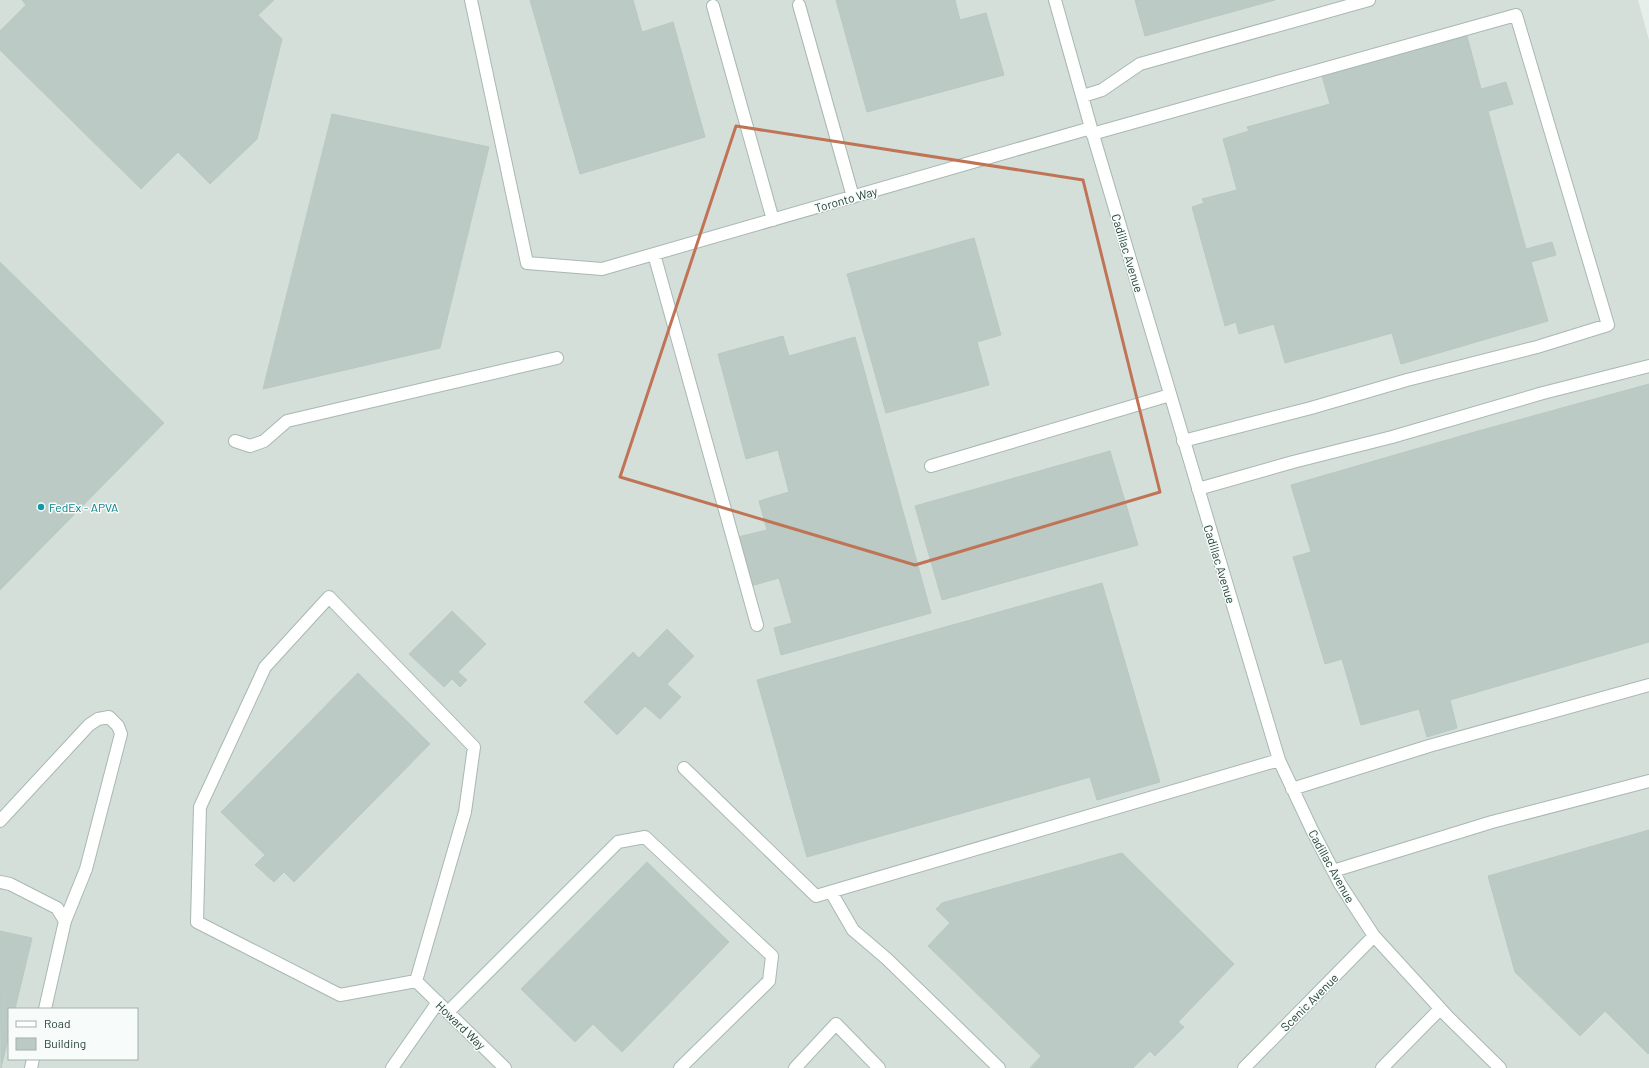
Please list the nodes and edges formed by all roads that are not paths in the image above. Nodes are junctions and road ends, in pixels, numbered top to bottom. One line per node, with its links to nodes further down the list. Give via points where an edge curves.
1 (472, 0): 10 (street, Toronto Way, via 527,263 602,269)
2 (1055, 0): 6 (street, Cadillac Avenue)
3 (1369, 0): 6 (street, via 1140,64 1102,90)
4 (799, 5): 8 (street)
5 (713, 6): 9 (street)
6 (1083, 96): 7 (street, Cadillac Avenue)
7 (1092, 131): 8 (street, Toronto Way); 13 (street, Cadillac Avenue); 14 (street, Toronto Way, via 1516,15 1608,325 1537,347)
8 (853, 197): 9 (street, Toronto Way)
9 (772, 220): 10 (street, Toronto Way)
10 (654, 254): 18 (street)
11 (556, 358): 15 (street, via 287,421 264,441 250,446)
12 (1649, 366): 17 (street)
13 (1170, 395): 14 (street, Cadillac Avenue); 16 (street)
14 (1184, 440): 17 (street, Cadillac Avenue)
15 (234, 441)
16 (931, 466)
17 (1198, 489): 20 (street, Cadillac Avenue)
18 (757, 625)
19 (1649, 685): 23 (street, via 1429,746)
20 (1279, 760): 23 (street, Cadillac Avenue); 27 (street)
21 (684, 768): 27 (street, via 816,896)
22 (1649, 781): 25 (street, via 1492,822)
23 (1292, 789): 25 (street, Cadillac Avenue)
24 (0, 821): 28 (street, via 89,725 109,717 118,726 121,734 86,869)
25 (1333, 870): 29 (street, Cadillac Avenue)
26 (0, 882): 28 (street, via 10,884 57,908)
27 (831, 892): 40 (street, via 853,930 887,959)
28 (65, 921): 32 (street)
29 (1374, 936): 33 (street, Cadillac Avenue); 41 (street, Scenic Avenue)
30 (416, 982): 30 (street, via 465,812 474,747 329,597 265,667 200,807 197,922 340,995); 31 (street, Howard Way)
31 (438, 1002): 34 (street, Howard Way); 35 (street)
32 (45, 1008)
33 (1440, 1008): 42 (street); 43 (street, Cadillac Avenue)
34 (448, 1012): 36 (street, Howard Way); 37 (street, via 618,842 645,837 772,956 769,981)
35 (392, 1068)
36 (505, 1068)
37 (680, 1068)
38 (795, 1068): 39 (street, via 836,1024)
39 (879, 1068)
40 (999, 1068)
41 (1244, 1068)
42 (1382, 1068)
43 (1500, 1068)

